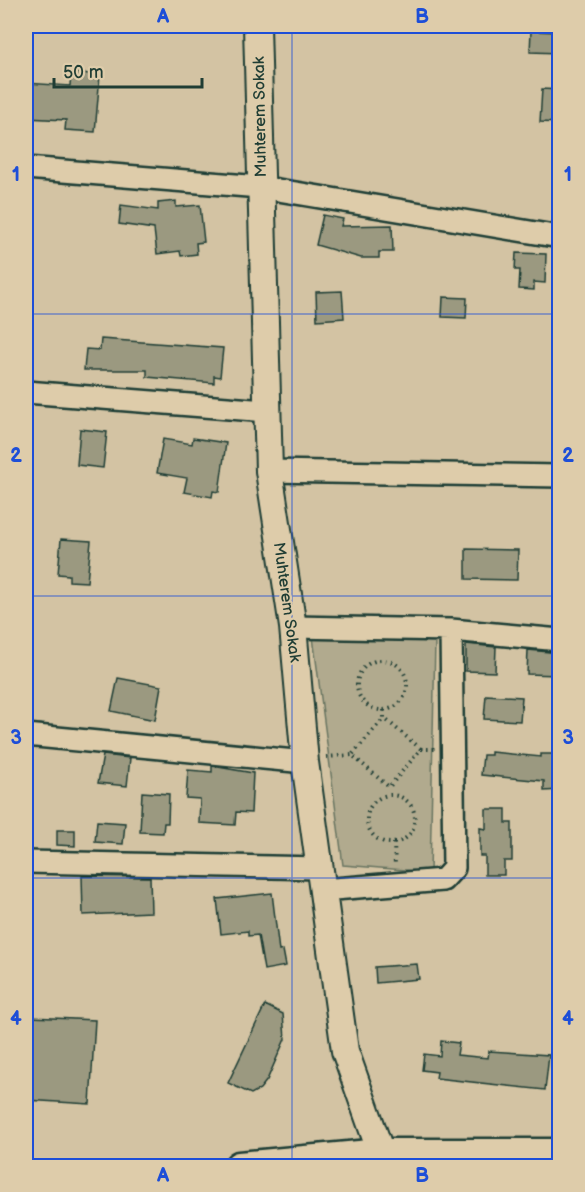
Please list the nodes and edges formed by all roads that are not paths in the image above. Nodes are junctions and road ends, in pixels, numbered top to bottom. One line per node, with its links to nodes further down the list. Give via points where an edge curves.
1 (257, 26): 3 (street, Muhterem Sokak)
2 (26, 168): 3 (street)
3 (260, 187): 4 (street); 6 (street, Muhterem Sokak)
4 (560, 237)
5 (26, 392): 6 (street)
6 (266, 411): 7 (street, Muhterem Sokak)
7 (269, 471): 8 (street); 9 (street, Muhterem Sokak)
8 (560, 476)
9 (293, 627): 10 (street); 13 (street, Muhterem Sokak)
10 (451, 630): 11 (street); 15 (street, via 454,868 443,880)
11 (560, 640)
12 (26, 735): 13 (street)
13 (305, 762): 15 (street, Muhterem Sokak)
14 (26, 862): 15 (street)
15 (321, 879): 17 (street, Muhterem Sokak, via 345,1052)
16 (560, 1153): 17 (main road)
17 (386, 1160): 18 (main road)
18 (239, 1167)

